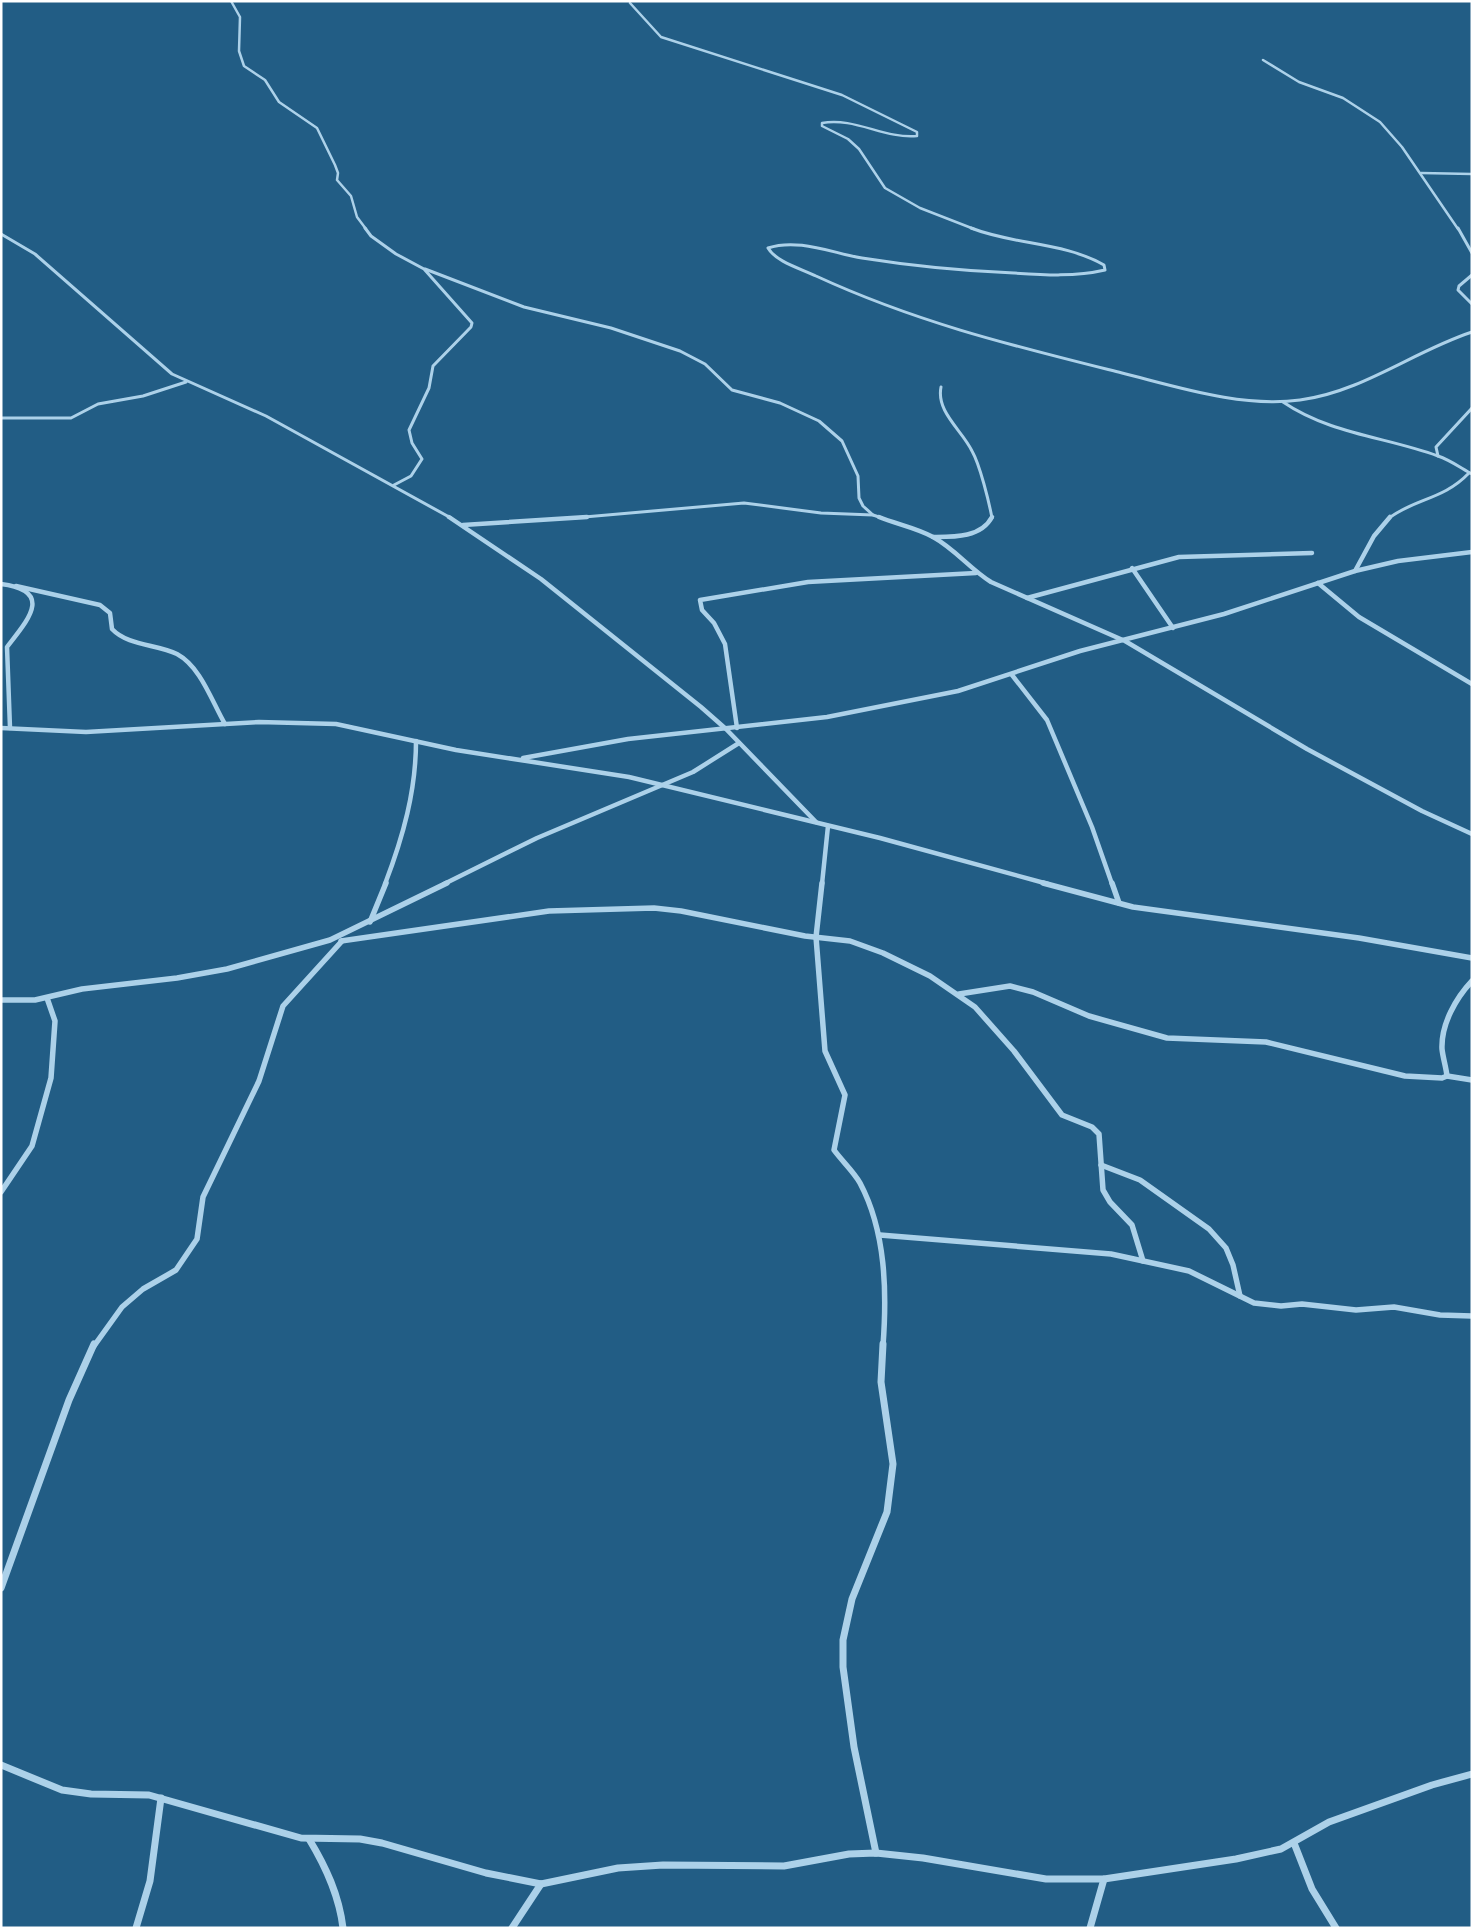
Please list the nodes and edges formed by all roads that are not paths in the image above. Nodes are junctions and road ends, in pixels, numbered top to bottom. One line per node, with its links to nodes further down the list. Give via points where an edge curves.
1 (231, 1): 8 (street, via 242,22 240,57 243,65 269,84 272,95 279,102 319,129 337,170 337,180 351,196 357,217 371,236)
2 (630, 3): 14 (street, via 661,36 842,95 917,132 917,136 906,138 846,123 822,123 859,149 878,180 896,196 994,238 1084,256 1104,265 1105,270 1084,275 988,273 920,267 784,244 768,248 771,253 881,305 942,326 1162,383 1228,396)
3 (1263, 60): 4 (street, via 1280,67 1301,84 1347,100 1378,119)
4 (1421, 173): 5 (street); 7 (street)
5 (1472, 174)
6 (1, 234): 12 (street, via 35,254 160,364)
7 (1472, 253)
8 (424, 269): 19 (street, via 472,323 433,366 429,388 409,430 412,443 422,459 421,464 411,477); 20 (street, via 524,307 601,325 664,345 705,364 732,390 780,403 818,421 842,440 858,476 859,498)
9 (1472, 275): 10 (street, via 1458,290)
10 (1472, 304)
11 (1472, 332): 14 (street, via 1418,353 1362,382 1329,394)
12 (186, 382): 16 (street, via 143,396 98,404 71,418); 19 (street, via 266,416)
13 (941, 387): 22 (street, via 939,398 944,409 974,452 992,518 988,525 967,535)
14 (1283, 402): 17 (street, via 1338,429)
15 (1472, 408): 17 (street, via 1436,447)
16 (1, 418)
17 (1439, 456): 18 (street)
18 (1470, 473): 26 (street, via 1449,492 1390,518 1373,538)
19 (394, 485): 21 (street)
20 (874, 515): 21 (street, via 821,513 744,503); 22 (street)
21 (463, 525): 40 (street, via 541,579)
22 (933, 537): 27 (street)
23 (1472, 552): 26 (street, via 1398,561)
24 (1312, 553): 25 (street, via 1179,557)
25 (1132, 568): 31 (street); 32 (street)
26 (1355, 571): 28 (street)
27 (976, 573): 31 (street); 39 (street, via 808,582 700,600 702,610 714,623 725,644)
28 (1318, 583): 32 (street); 35 (street, via 1359,616)
29 (1, 584): 30 (street)
30 (16, 586): 36 (street, via 100,605 110,613 113,631 184,659); 38 (street, via 34,604 26,624 7,648)
31 (1026, 598): 33 (street)
32 (1173, 628): 33 (street)
33 (1125, 641): 34 (street, via 1080,651); 47 (street, via 1307,749)
34 (1012, 675): 39 (street, via 958,691 881,707); 48 (street, via 1029,694 1051,729 1092,827)
35 (1472, 684)
36 (225, 724): 38 (street, via 116,731); 41 (street, via 336,724)
37 (1, 728): 38 (street)
38 (10, 728)
39 (737, 728): 40 (street)
40 (726, 729): 42 (street); 43 (street, via 628,739)
41 (416, 741): 43 (street); 49 (street, via 417,766 409,812)
42 (739, 743): 44 (street, via 716,760); 45 (street)
43 (517, 759): 44 (street)
44 (666, 786): 45 (street); 49 (street, via 537,838)
45 (816, 823): 46 (street)
46 (828, 826): 48 (street); 51 (street)
47 (1472, 834)
48 (1119, 903): 53 (street, via 1196,917 1376,940)
49 (370, 922): 50 (street)
50 (349, 933): 52 (street); 56 (street, via 227,968)
51 (816, 937): 52 (street, via 654,908 550,911); 55 (street, via 850,941 882,953 930,976); 62 (street, via 826,1051 845,1095 834,1151 860,1183)
52 (341, 941): 66 (street, via 283,1006 251,1100 203,1198 194,1244 176,1270 122,1307 92,1348 69,1400)
53 (1472, 958)
54 (1472, 981): 58 (street, via 1460,994 1443,1036)
55 (958, 994): 58 (street, via 1010,986 1033,992 1089,1016 1167,1038 1266,1042 1405,1076); 60 (street, via 982,1014 1014,1051 1062,1115 1095,1128 1099,1134)
56 (47, 998): 57 (street); 61 (street, via 55,1021 51,1078 32,1146)
57 (1, 1000)
58 (1447, 1076): 59 (street)
59 (1472, 1080)
60 (1101, 1166): 63 (street, via 1103,1190 1132,1225); 64 (street, via 1140,1180 1209,1229 1226,1248)
61 (1, 1192)
62 (880, 1235): 63 (street, via 1096,1252); 72 (street, via 885,1317 881,1382 894,1464 886,1512 852,1599 843,1640 843,1667 854,1747)
63 (1143, 1261): 64 (street, via 1202,1276)
64 (1240, 1296): 65 (street, via 1262,1304 1302,1304 1356,1310 1394,1307 1440,1315)
65 (1472, 1316)
66 (1, 1588)
67 (1, 1765): 69 (street, via 62,1790)
68 (1472, 1774): 71 (street, via 1328,1822)
69 (161, 1798): 70 (street); 75 (street, via 150,1881)
70 (309, 1839): 74 (street, via 360,1839 382,1843 493,1875); 76 (street, via 334,1885)
71 (1294, 1843): 73 (street, via 1236,1859); 79 (street, via 1312,1889)
72 (876, 1853): 73 (street, via 1046,1879); 74 (street, via 850,1854 784,1866 618,1868)
73 (1104, 1879): 78 (street)
74 (541, 1884): 77 (street)
75 (136, 1928)
76 (343, 1928)
77 (512, 1928)
78 (1090, 1928)
79 (1336, 1928)

